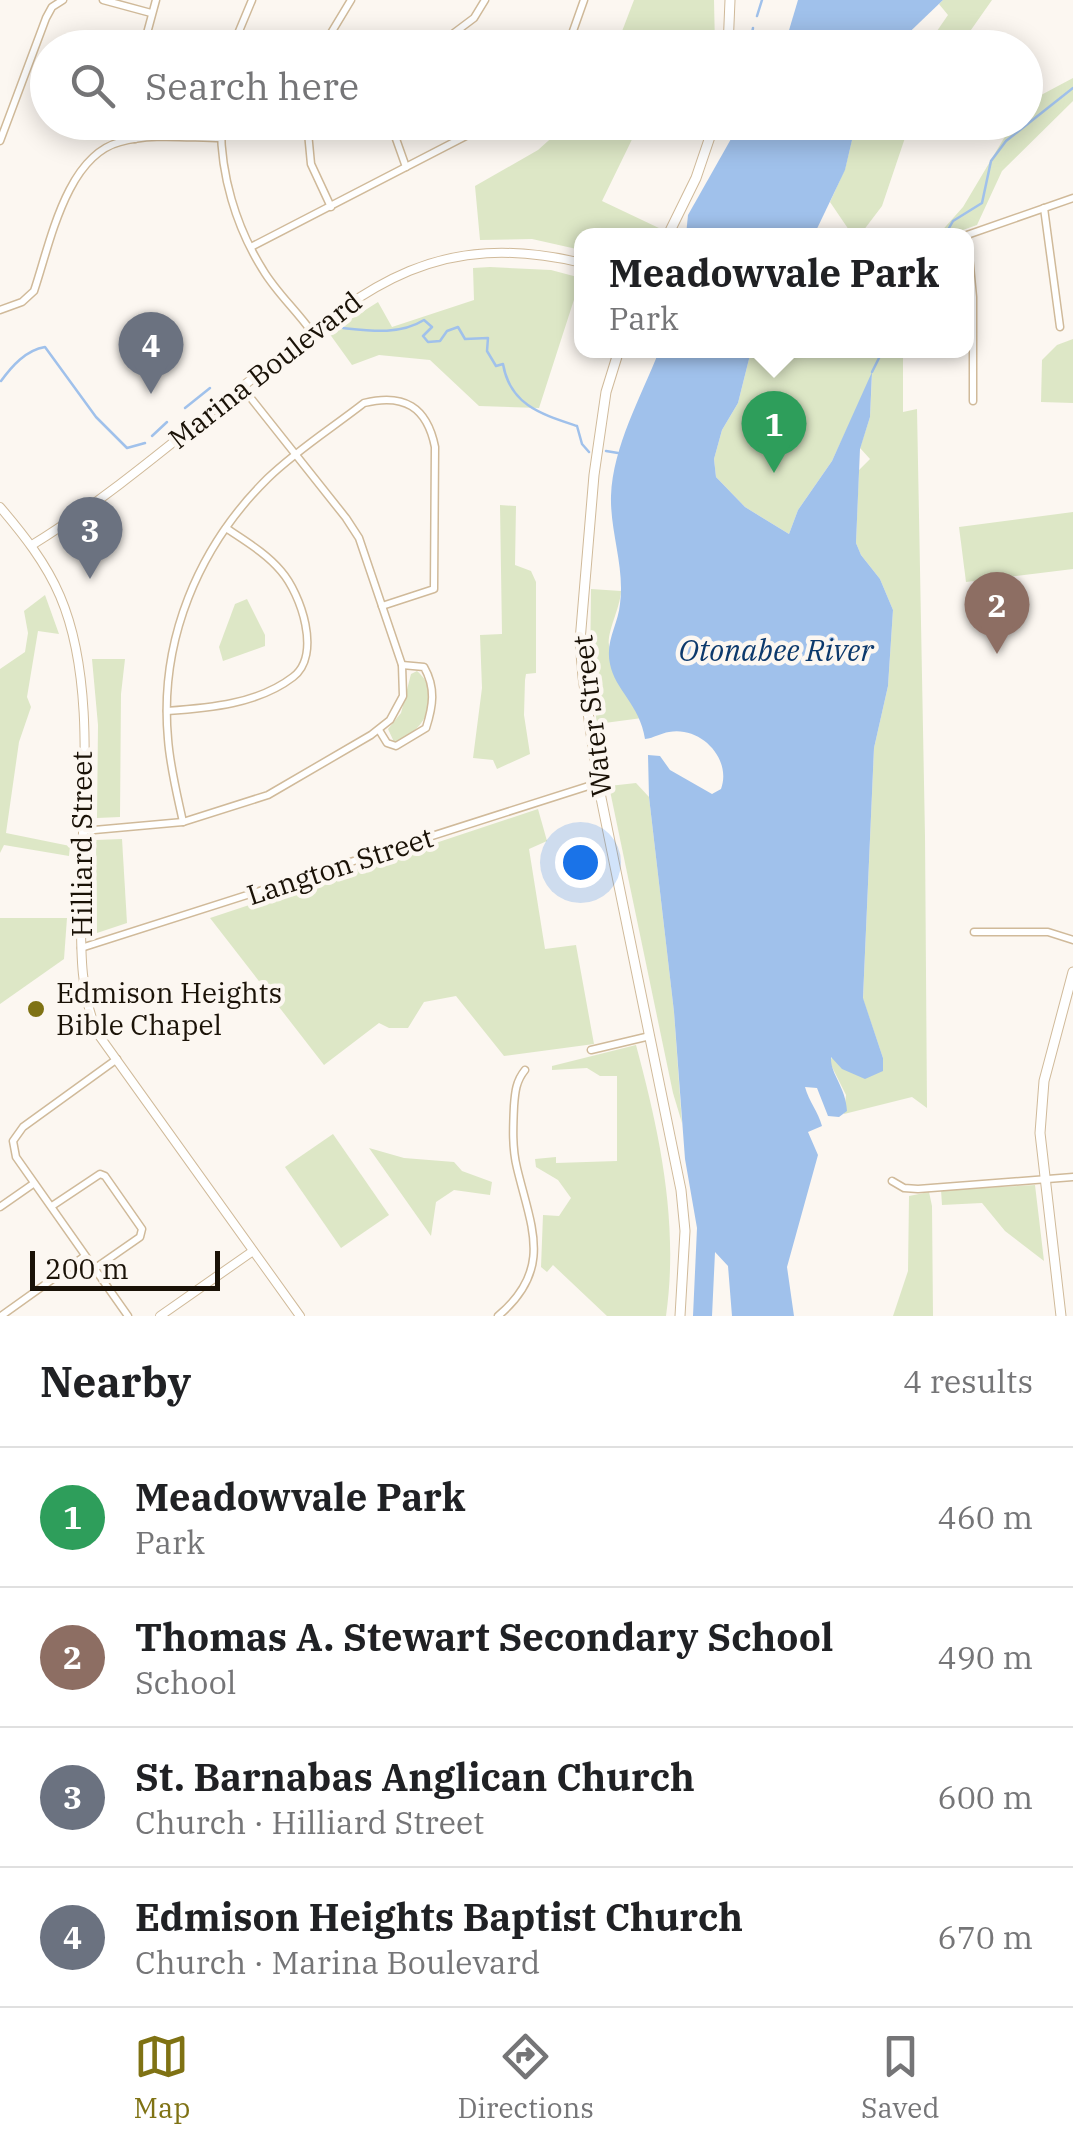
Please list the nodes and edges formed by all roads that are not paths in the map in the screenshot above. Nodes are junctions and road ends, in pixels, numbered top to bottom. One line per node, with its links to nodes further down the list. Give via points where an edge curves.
1 (63, 0): 10 (street)
2 (103, 0): 9 (street)
3 (156, 0): 9 (street)
4 (252, 0): 12 (street)
5 (352, 0): 13 (street)
6 (485, 0): 14 (street)
7 (584, 0): 15 (street)
8 (730, 0): 16 (main road)
9 (151, 13): 11 (street)
10 (42, 30)
11 (147, 30)
12 (240, 30)
13 (333, 30)
14 (458, 30)
15 (573, 30)
16 (729, 30)
17 (30, 61): 24 (street)
18 (126, 140): 33 (street, via 85,162 34,290)
19 (221, 140): 31 (street, via 232,198)
20 (309, 140): 27 (street)
21 (396, 140): 25 (street)
22 (458, 140): 25 (street)
23 (709, 140): 29 (main road)
24 (0, 141)
25 (406, 167): 27 (street)
26 (1073, 198): 28 (street)
27 (331, 206): 31 (street)
28 (1044, 208): 30 (street); 34 (street)
29 (672, 228)
30 (974, 232)
31 (251, 248): 35 (street)
32 (574, 261): 35 (street, Marina Boulevard, via 486,253 430,262 377,284)
33 (0, 310)
34 (1060, 327)
35 (311, 331): 38 (street, Marina Boulevard)
36 (617, 358): 48 (main road, Water Street, via 594,475 580,641)
37 (973, 358): 39 (street)
38 (242, 387): 40 (street); 43 (street, Marina Boulevard)
39 (973, 402)
40 (295, 455): 42 (street); 44 (street, via 359,538); 44 (street, via 364,404 403,401 424,416 435,448 434,589)
41 (0, 507): 43 (street, Hilliard Street)
42 (226, 528): 46 (street, via 187,598 172,652); 46 (street, via 284,574 308,638 304,664 293,678 238,702)
43 (32, 545): 50 (street, Hilliard Street, via 59,594 77,652)
44 (382, 606): 45 (street)
45 (402, 665): 47 (street, via 398,708); 47 (street, via 424,666 431,679 426,728 396,746)
46 (167, 711): 49 (street)
47 (379, 730): 49 (street, via 268,795)
48 (598, 783): 53 (street, Langton Street); 55 (main road, Water Street)
49 (183, 822): 50 (street)
50 (81, 830): 53 (street, Hilliard Street)
51 (974, 932): 52 (street, via 1048,932)
52 (1073, 940)
53 (81, 948): 57 (street, Hilliard Street, via 90,1014)
54 (1073, 972): 60 (main road, via 1040,1102)
55 (650, 1036): 56 (street); 73 (main road, Water Street, via 681,1190)
56 (591, 1050)
57 (117, 1060): 62 (street, via 13,1141); 65 (street, Hilliard Street)
58 (525, 1070): 72 (street, via 515,1092 513,1147 533,1218 534,1252 529,1278)
59 (1073, 1177): 60 (street)
60 (1045, 1180): 61 (street, via 918,1189); 74 (main road)
61 (892, 1181)
62 (33, 1184): 63 (street); 64 (street)
63 (52, 1206): 66 (street); 67 (street, via 100,1174 142,1229)
64 (0, 1207)
65 (253, 1250): 70 (street); 71 (street, Hilliard Street)
66 (86, 1256): 67 (street); 68 (street)
67 (94, 1268): 69 (street)
68 (2, 1316)
69 (128, 1316)
70 (160, 1316)
71 (300, 1316)
72 (498, 1316)
73 (680, 1316)
74 (1061, 1316)

